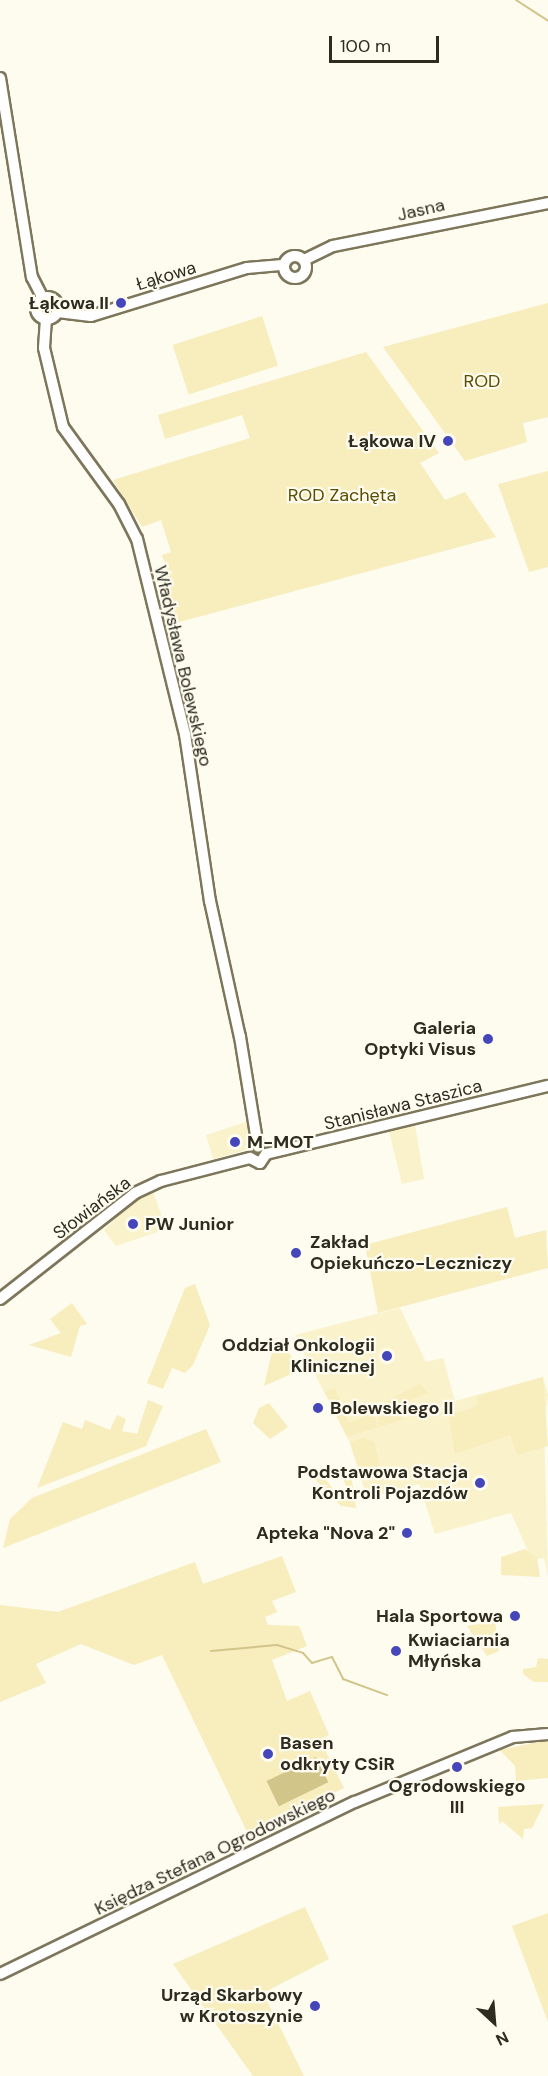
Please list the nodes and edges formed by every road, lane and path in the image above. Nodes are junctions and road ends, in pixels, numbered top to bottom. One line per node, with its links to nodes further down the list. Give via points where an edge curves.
1 (0, 78): 5 (street, via 32,277)
2 (548, 203): 3 (street, Jasna, via 333,246)
3 (304, 260): 4 (street, via 293,255); 4 (street, via 305,270 298,278 287,275)
4 (283, 265): 6 (street, Łąkowa, via 247,268 91,316)
5 (42, 299): 6 (street, via 54,299); 7 (street, via 37,310)
6 (58, 312): 7 (street)
7 (46, 319): 9 (street, Władysława Bolewskiego, via 44,348 63,428 123,511 139,545 185,734 210,901)
8 (548, 1086): 9 (street, Stanisława Staszica)
9 (262, 1150): 10 (street, Stanisława Staszica, via 260,1163)
10 (250, 1158): 11 (street, Słowiańska, via 166,1179 135,1193)
11 (0, 1299)
12 (548, 1734): 13 (street, Księdza Stefana Ogrodowskiego, via 513,1737 350,1804)
13 (0, 1974)

